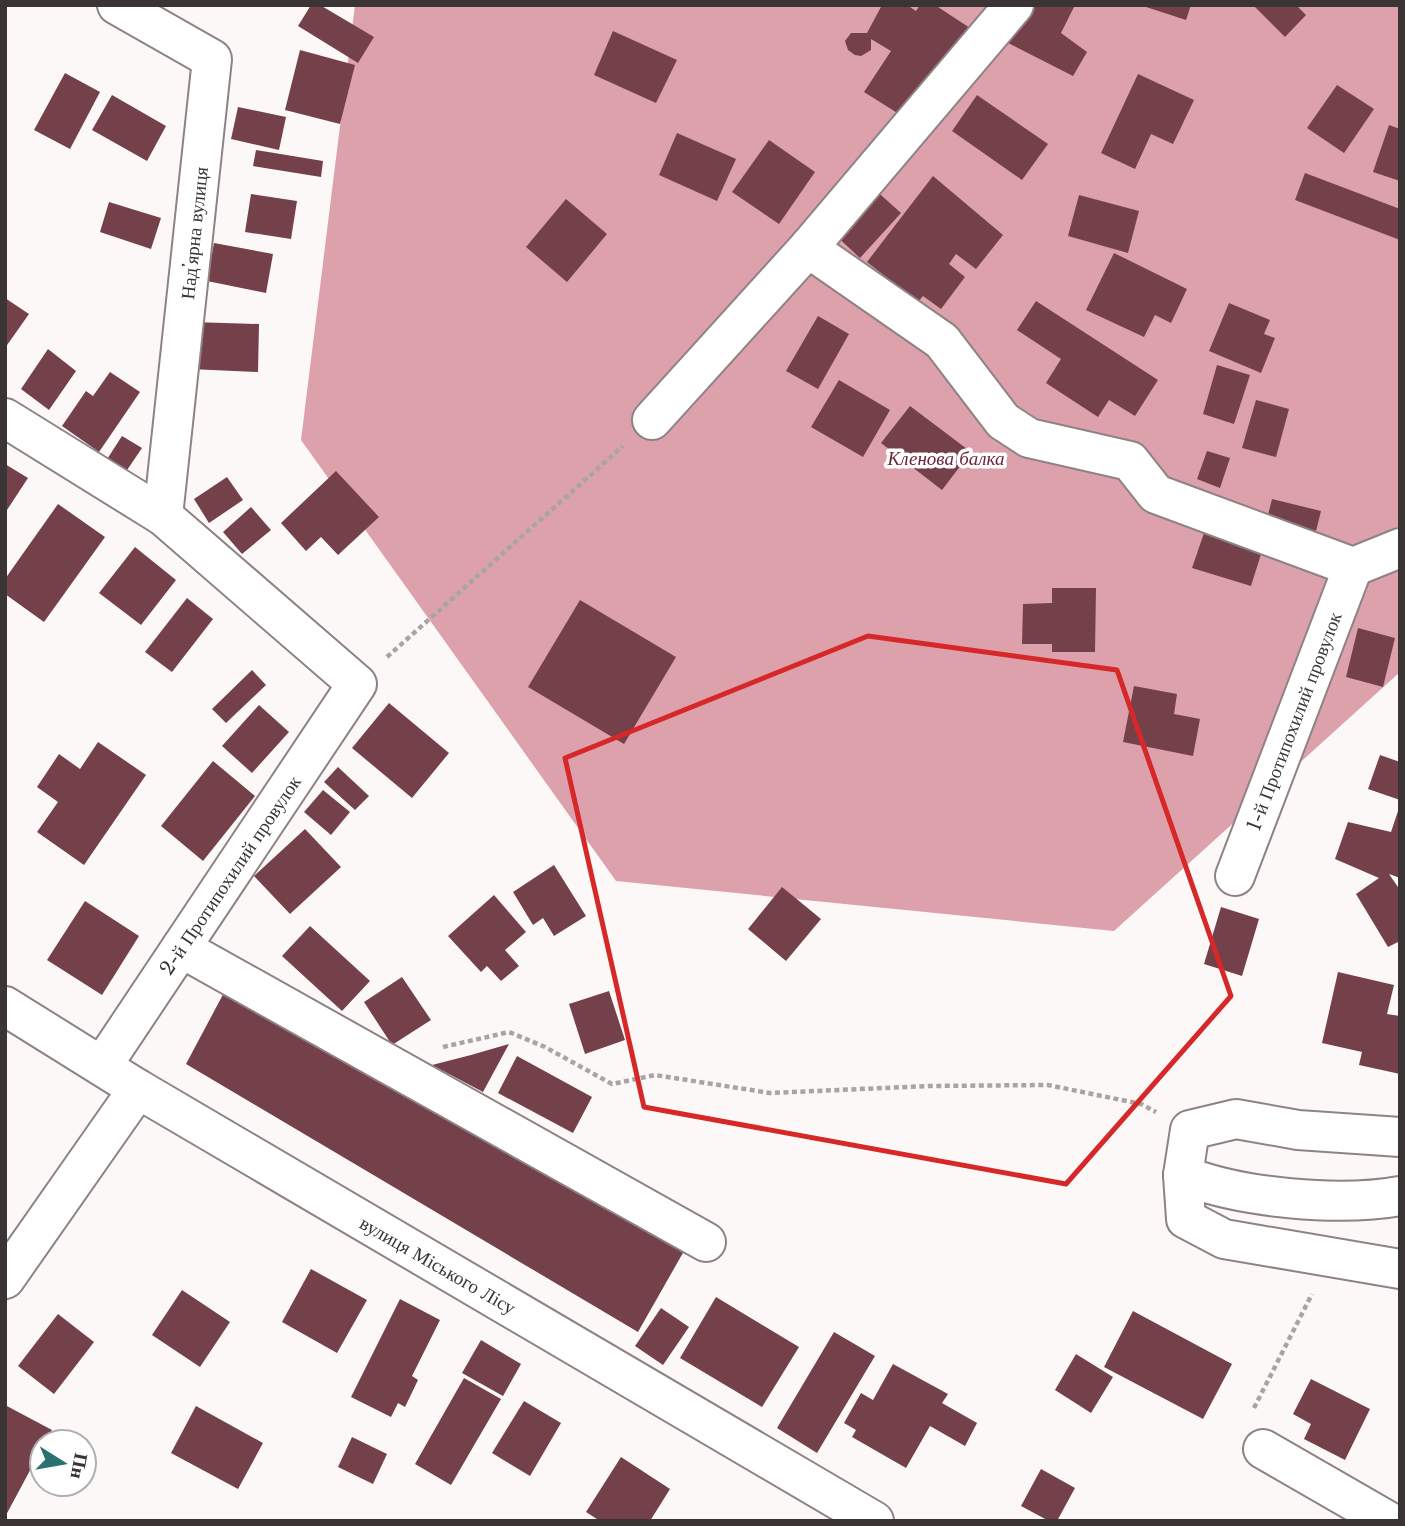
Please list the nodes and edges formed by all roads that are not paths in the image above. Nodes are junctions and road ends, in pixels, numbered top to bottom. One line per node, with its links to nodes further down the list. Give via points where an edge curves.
1 (117, 5): 6 (street, Надʼярна вулиця, via 212,59)
2 (1005, 8): 3 (street)
3 (808, 248): 5 (street); 8 (street, via 942,341 1003,421 1028,438 1130,461 1156,494)
4 (5, 418): 6 (street)
5 (652, 420)
6 (163, 516): 10 (street, 2-й Протипохилий провулок, via 357,684)
7 (1400, 548): 8 (street)
8 (1353, 567): 9 (street, 1-й Протипохилий провулок)
9 (1235, 876)
10 (180, 948): 12 (street, 2-й Протипохилий провулок); 17 (street)
11 (5, 1006): 12 (street, вулиця Міського Лісу)
12 (102, 1066): 13 (street, вулиця Міського Лісу)
13 (138, 1089): 19 (street); 21 (street, вулиця Міського Лісу)
14 (1400, 1137): 15 (street, via 1298,1130 1236,1119 1190,1130)
15 (1183, 1175): 16 (street, via 1214,1188 1319,1199 1372,1201); 18 (street, via 1186,1219 1224,1238)
16 (1400, 1196)
17 (706, 1242)
18 (1400, 1269)
19 (5, 1279)
20 (1263, 1449): 22 (street)
21 (874, 1521)
22 (1388, 1521)

